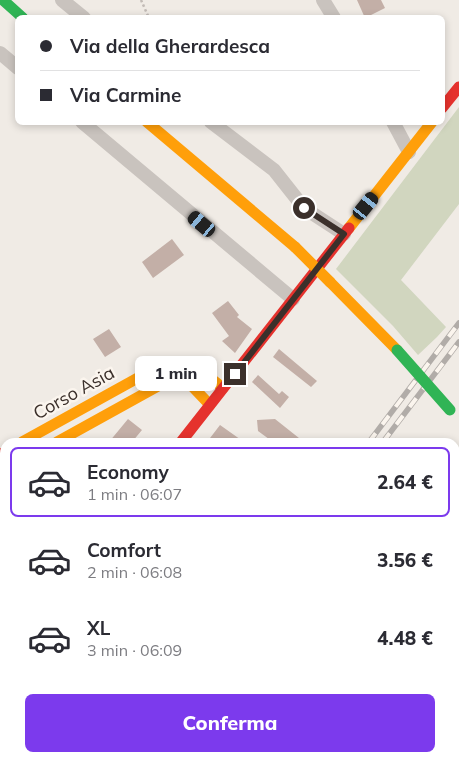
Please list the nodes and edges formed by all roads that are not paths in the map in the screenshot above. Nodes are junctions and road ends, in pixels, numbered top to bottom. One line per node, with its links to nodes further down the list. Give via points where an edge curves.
1 (2, 0): 4 (main road)
2 (62, 0): 5 (street)
3 (323, 0): 6 (street)
4 (20, 15)
5 (80, 15)
6 (332, 15)
7 (0, 53): 8 (street)
8 (15, 66)
9 (459, 87): 10 (main road)
10 (445, 104)
11 (86, 125): 18 (street)
12 (151, 125): 21 (main road, bridge, via 295,247)
13 (215, 125): 17 (street, via 274,170 304,208)
14 (395, 125): 16 (street)
15 (430, 125): 16 (main road)
16 (409, 152): 17 (main road)
17 (344, 234): 18 (main road)
18 (293, 299): 19 (main road)
19 (223, 388): 20 (main road); 22 (main road, Corso Asia, via 186,364 163,364)
20 (210, 405): 23 (main road, Corso Asia, via 191,385 169,380); 24 (main road)
21 (459, 420)
22 (29, 438)
23 (64, 438)
24 (184, 438)

